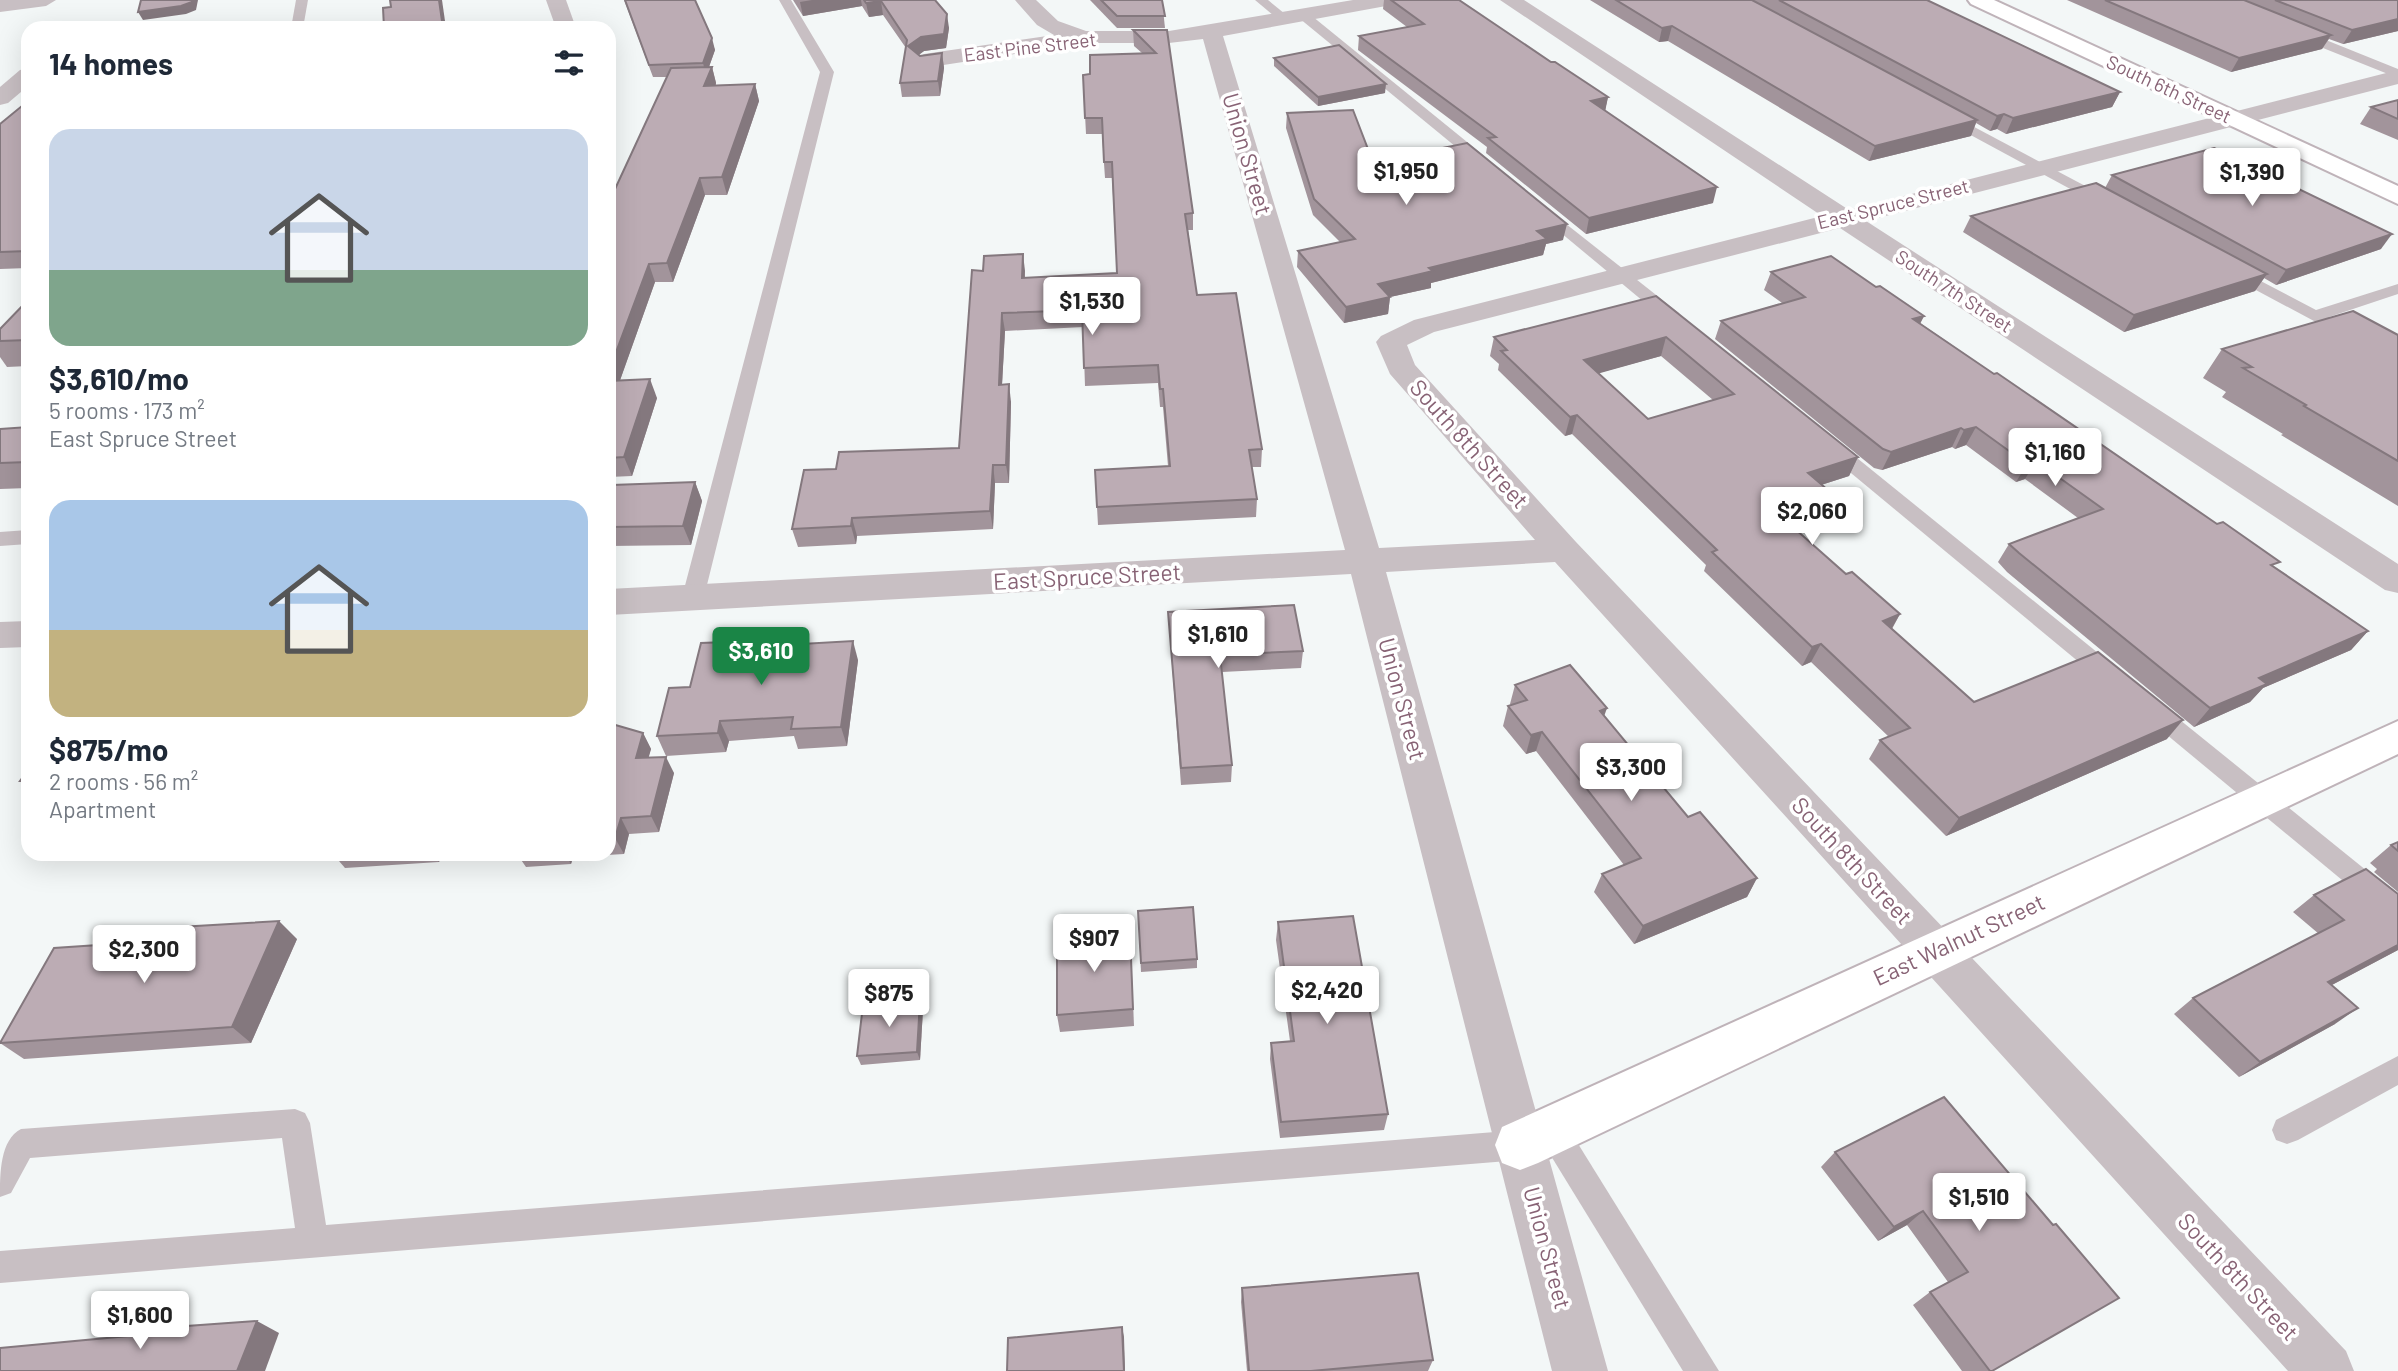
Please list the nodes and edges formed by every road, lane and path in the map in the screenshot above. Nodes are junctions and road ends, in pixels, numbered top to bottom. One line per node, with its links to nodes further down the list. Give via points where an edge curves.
1 (46, 0): 10 (street)
2 (302, 0): 12 (lane)
3 (556, 0): 13 (street)
4 (785, 0): 42 (lane, via 827,72)
5 (1025, 0): 16 (street, via 1049,27)
6 (1261, 0): 11 (lane)
7 (1386, 0): 11 (street, East Pine Street)
8 (1510, 0): 28 (street, South 7th Street)
9 (1978, 0): 22 (street, South 6th Street)
10 (0, 6)
11 (1294, 17): 15 (street, East Pine Street); 24 (lane)
12 (298, 21)
13 (564, 21)
14 (2289, 30): 18 (lane)
15 (1211, 32): 16 (street, East Pine Street); 40 (street, Union Street)
16 (1087, 37): 17 (street, East Pine Street)
17 (924, 61)
18 (2398, 75): 22 (street, East Spruce Street)
19 (21, 81): 20 (street)
20 (0, 98)
21 (1929, 107): 23 (lane)
22 (2231, 118): 23 (street, East Spruce Street); 25 (street, South 6th Street)
23 (2039, 167): 27 (lane); 28 (street, East Spruce Street)
24 (1494, 171)
25 (2398, 196)
26 (1526, 197): 30 (lane)
27 (2113, 207)
28 (1842, 217): 30 (street, East Spruce Street); 41 (street, South 7th Street)
29 (2220, 264): 32 (lane)
30 (1621, 275): 33 (lane); 34 (street, East Spruce Street, via 1424,326)
31 (2398, 289): 32 (lane)
32 (2315, 316): 35 (lane)
33 (1685, 327)
34 (1391, 342): 39 (street, South 8th Street, via 1401,368)
35 (2398, 360)
36 (1813, 432): 45 (lane)
37 (21, 538): 38 (lane)
38 (0, 539)
39 (1564, 550): 40 (street, East Spruce Street); 47 (street, South 8th Street)
40 (1366, 562): 42 (street, East Spruce Street); 50 (street, Union Street)
41 (2398, 581)
42 (693, 597): 43 (street, East Spruce Street)
43 (616, 602)
44 (2398, 736): 45 (street, East Walnut Street)
45 (2262, 800): 46 (lane); 47 (street, East Walnut Street)
46 (2398, 911)
47 (1935, 951): 50 (street, East Walnut Street); 56 (street, South 8th Street)
48 (2398, 1070): 49 (lane)
49 (2287, 1130)
50 (1535, 1137): 52 (lane); 54 (street, Union Street); 55 (lane)
51 (0, 1182): 52 (lane, via 21,1144 295,1124)
52 (313, 1241): 53 (lane)
53 (0, 1267)
54 (1580, 1371)
55 (1703, 1371)
56 (2326, 1371)

